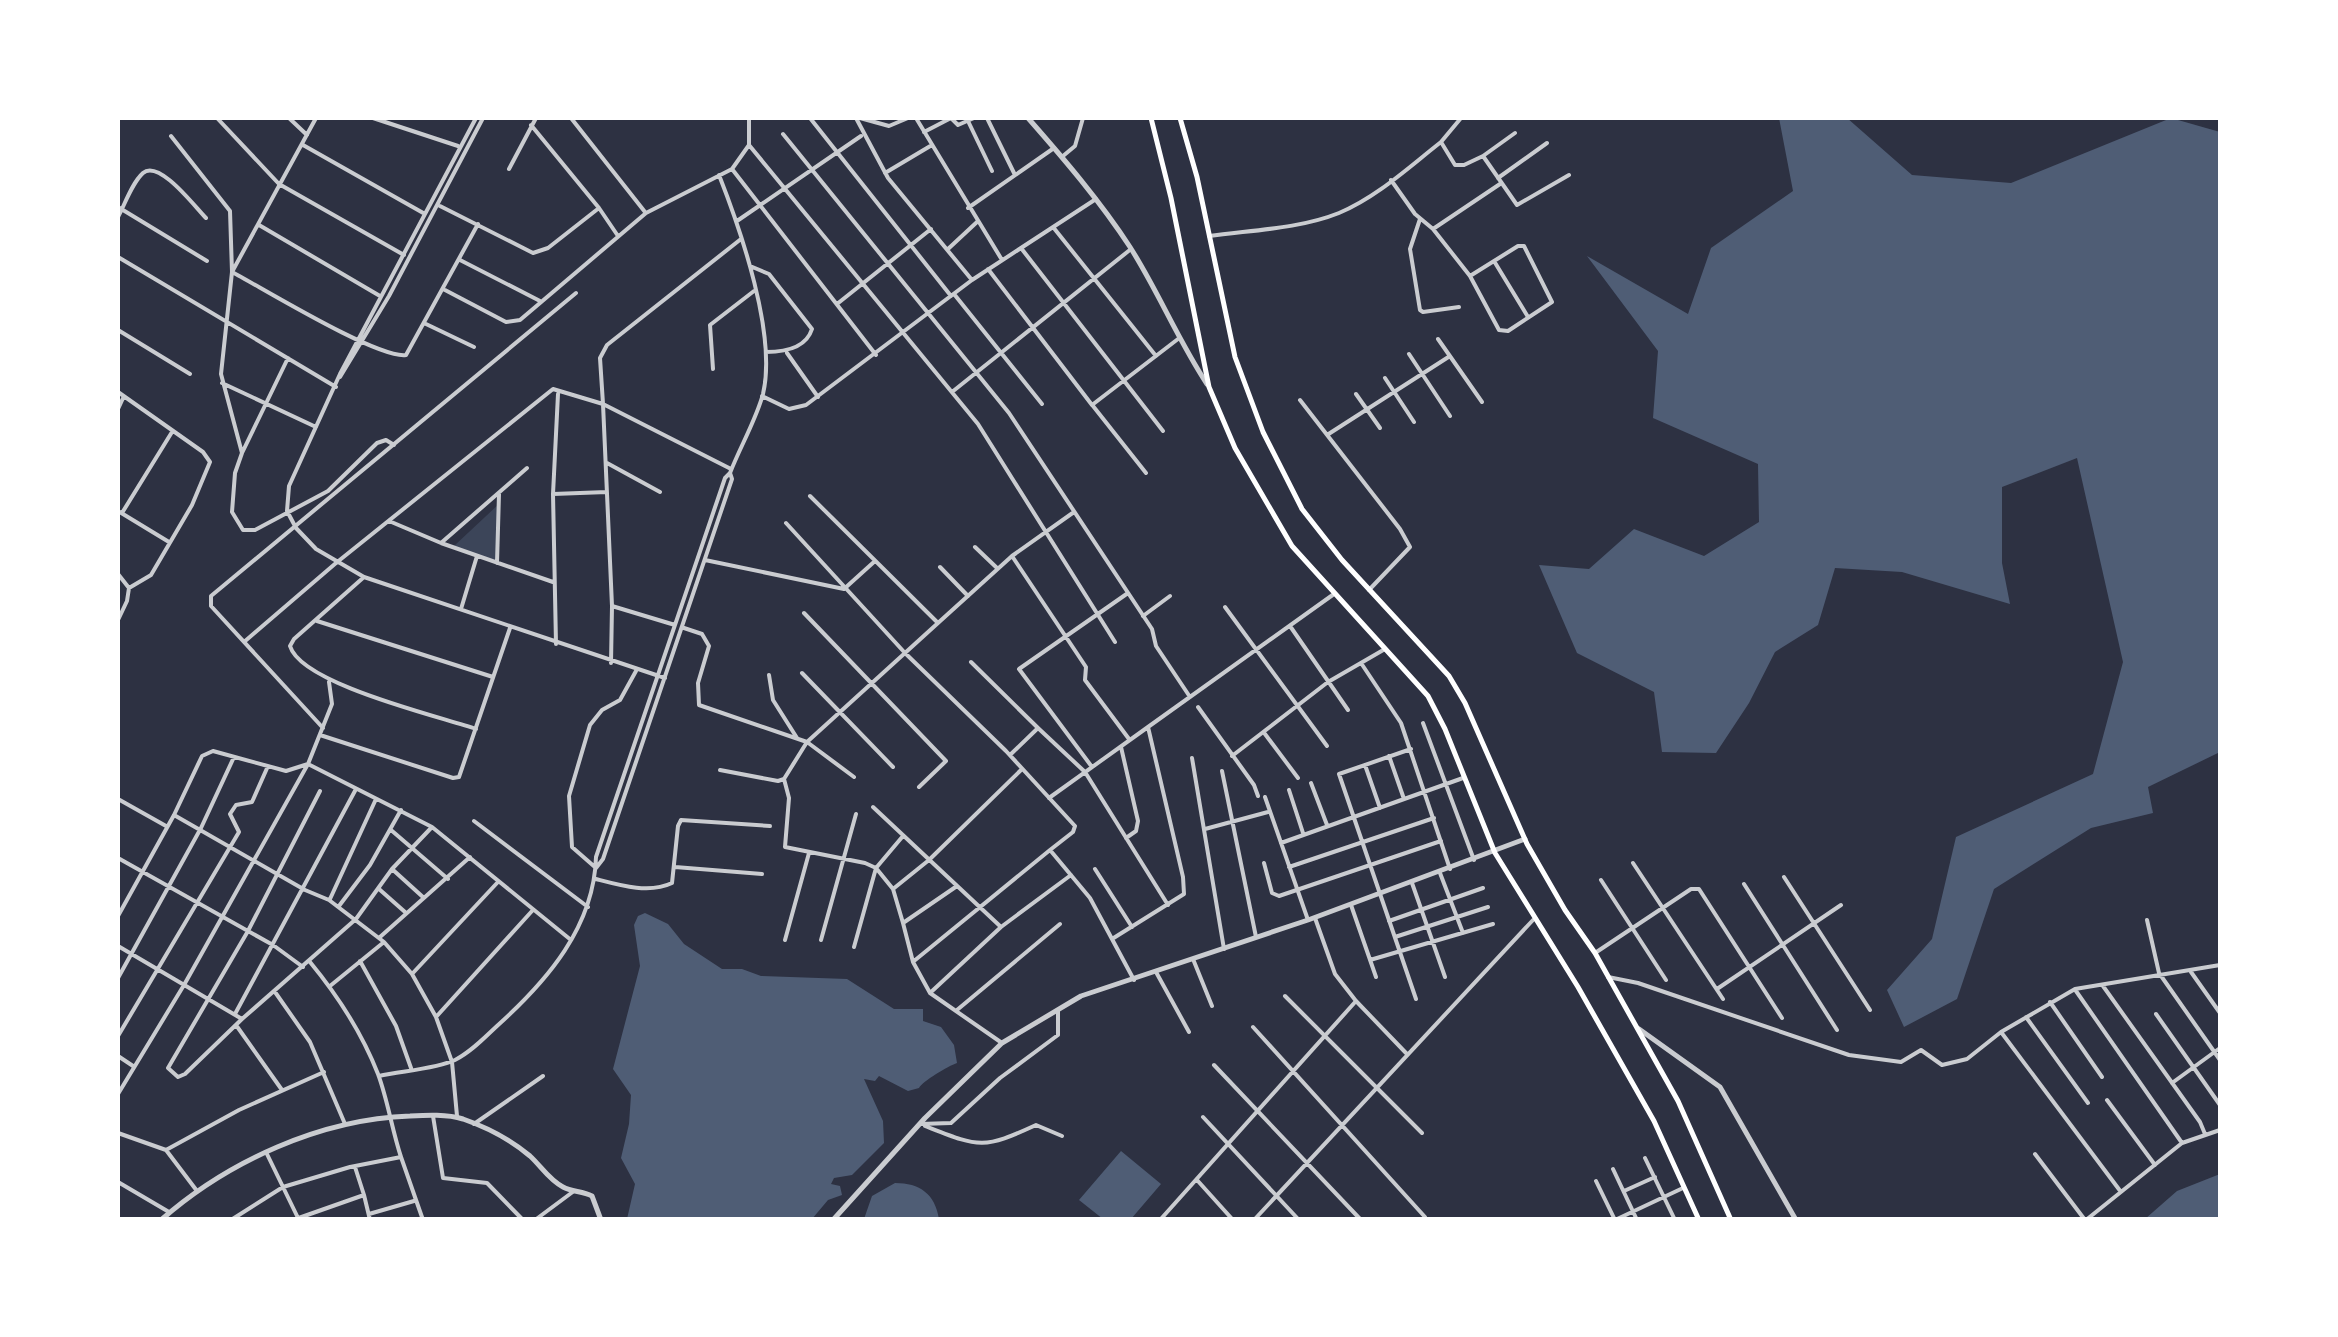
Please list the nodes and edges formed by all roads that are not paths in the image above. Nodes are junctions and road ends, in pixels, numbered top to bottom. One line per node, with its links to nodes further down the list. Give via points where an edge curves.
1 (217, 118): 48 (street)
2 (289, 118): 27 (street)
3 (316, 118): 27 (street)
4 (373, 118): 33 (street)
5 (480, 118): 33 (street); 52 (street)
6 (536, 118): 21 (street)
7 (571, 118): 57 (street)
8 (749, 118): 31 (street)
9 (810, 118): 35 (street)
10 (858, 118): 11 (street, via 889,126); 25 (street)
11 (908, 118)
12 (916, 118): 22 (street)
13 (951, 118): 20 (street, via 958,125); 22 (street)
14 (988, 118): 44 (street)
15 (1028, 118): 34 (street)
16 (1083, 118): 37 (street, via 1075,146)
17 (1151, 118): 126 (main road)
18 (1180, 118): 70 (main road)
19 (1462, 118): 28 (street)
20 (971, 119): 41 (street)
21 (531, 125): 40 (street); 55 (street)
22 (924, 132): 32 (street)
23 (1515, 133): 36 (street)
24 (783, 134): 39 (street)
25 (863, 135): 35 (street); 42 (street)
26 (171, 136): 85 (street, via 227,204)
27 (307, 136): 30 (street)
28 (1441, 142): 36 (street, via 1456,165); 46 (street)
29 (1546, 143): 47 (street)
30 (302, 145): 48 (street); 58 (street)
31 (749, 145): 38 (street); 49 (street)
32 (932, 145): 42 (street); 56 (street)
33 (460, 147): 51 (street)
34 (1054, 148): 37 (street); 44 (street)
35 (837, 152): 39 (street); 72 (street)
36 (1482, 156): 47 (street)
37 (1062, 157): 50 (street)
38 (732, 169): 43 (street); 53 (street)
39 (813, 169): 49 (street); 82 (street)
40 (509, 170)
41 (992, 171)
42 (885, 174): 67 (street)
43 (719, 175): 57 (street); 62 (street)
44 (1015, 175): 56 (street)
45 (1569, 175): 47 (street, via 1520,205)
46 (1391, 180): 61 (street); 70 (street, via 1313,222)
47 (1500, 181): 68 (street)
48 (279, 184): 65 (street); 76 (street)
49 (785, 188): 53 (street); 89 (street)
50 (1096, 199): 66 (street); 75 (street)
51 (431, 202): 52 (street); 58 (street)
52 (438, 205): 64 (street); 108 (street)
53 (761, 205): 62 (street); 97 (street)
54 (120, 208): 59 (street); 60 (street, via 142,174 155,170); 80 (street)
55 (599, 208): 64 (street, via 539,253); 69 (street)
56 (968, 208): 63 (street)
57 (646, 213): 69 (street)
58 (425, 214): 76 (street)
59 (118, 217)
60 (206, 218)
61 (1420, 219): 68 (street); 98 (street, via 1410,249 1420,310)
62 (738, 221): 71 (street)
63 (978, 222): 74 (street); 79 (street)
64 (478, 224): 78 (street)
65 (259, 225): 85 (street); 94 (street)
66 (1052, 227): 73 (street); 87 (street)
67 (931, 229): 72 (street); 74 (street)
68 (1433, 229): 86 (street)
69 (618, 236): 95 (street)
70 (1209, 236): 184 (main road, via 1234,357 1263,432 1302,508)
71 (742, 239): 83 (street); 138 (street, via 603,350)
72 (912, 246): 82 (street); 93 (street)
73 (1021, 248): 79 (street); 96 (street)
74 (948, 249): 88 (street)
75 (1131, 249): 87 (street); 106 (street)
76 (404, 255): 94 (street)
77 (118, 257): 101 (street)
78 (460, 260): 90 (street); 95 (street)
79 (1002, 260): 84 (street)
80 (207, 261)
81 (1494, 261): 86 (street); 100 (street); 100 (street, via 1526,248 1552,302)
82 (890, 263): 89 (street); 99 (street)
83 (750, 266): 91 (street); 111 (street, via 769,274 812,329)
84 (988, 269): 88 (street); 103 (street)
85 (232, 272): 101 (street); 108 (street)
86 (1470, 276): 100 (street, via 1500,330)
87 (1094, 279): 96 (street); 115 (street)
88 (972, 280): 93 (street)
89 (862, 285): 97 (street); 105 (street)
90 (444, 290): 95 (street, via 506,322 520,320); 102 (street)
91 (755, 290): 110 (street); 118 (street, via 710,325)
92 (576, 293): 150 (street)
93 (953, 295): 99 (street); 112 (street)
94 (381, 297): 108 (street)
95 (542, 302)
96 (1062, 304): 103 (street); 123 (street)
97 (837, 305): 114 (street)
98 (1459, 308)
99 (930, 313): 105 (street); 119 (street)
100 (1528, 318)
101 (228, 323): 117 (street); 124 (street)
102 (426, 324): 108 (street, via 406,355); 109 (street)
103 (1034, 328): 112 (street); 140 (street)
104 (118, 330): 120 (street)
105 (902, 335): 114 (street); 129 (street)
106 (1178, 339): 115 (street); 126 (street)
107 (1438, 339): 116 (street)
108 (360, 340): 125 (street)
109 (474, 347)
110 (766, 352): 111 (street); 133 (street)
111 (786, 352): 134 (street)
112 (1001, 353): 119 (street); 139 (street)
113 (1410, 354): 121 (street)
114 (876, 356): 134 (street)
115 (1156, 356): 123 (street)
116 (1450, 356): 121 (street); 136 (street)
117 (288, 358): 125 (street); 137 (street)
118 (713, 370)
119 (977, 372): 129 (street); 163 (street)
120 (190, 374)
121 (1422, 374): 130 (street); 143 (street)
122 (1385, 378): 130 (street)
123 (1123, 381): 140 (street); 148 (street)
124 (222, 383): 137 (street); 151 (street)
125 (336, 387): 145 (street)
126 (1209, 387): 186 (main road, via 1266,505)
127 (558, 391): 138 (street); 159 (street); 164 (street, via 545,392)
128 (118, 392): 132 (street)
129 (952, 392): 167 (street)
130 (1394, 392): 142 (street); 144 (street)
131 (1356, 394): 142 (street)
132 (124, 396): 141 (street); 147 (street)
133 (762, 396): 134 (street, via 797,410); 154 (street)
134 (818, 397)
135 (1300, 400): 149 (street)
136 (1482, 402)
137 (264, 404): 145 (street); 151 (street)
138 (604, 404): 152 (street); 154 (street)
139 (1042, 404)
140 (1092, 405): 155 (street)
141 (118, 409)
142 (1367, 410): 146 (street); 149 (street)
143 (1450, 416)
144 (1414, 422)
145 (316, 427): 161 (street, via 288,486)
146 (1380, 428)
147 (173, 430): 162 (street); 168 (street, via 210,464)
148 (1163, 431)
149 (1327, 435): 184 (street, via 1410,547)
150 (394, 446): 161 (street, via 377,443 328,491); 166 (street)
151 (242, 453): 161 (street, via 232,502 238,526 255,530)
152 (606, 463): 156 (street); 157 (street)
153 (527, 468): 158 (street)
154 (731, 471): 173 (street); 198 (street)
155 (1146, 473)
156 (606, 492): 159 (street); 189 (street)
157 (660, 492)
158 (498, 494): 169 (street); 176 (street)
159 (553, 494): 181 (street)
160 (810, 496): 174 (street)
161 (286, 511): 166 (street)
162 (120, 512): 168 (street)
163 (1074, 512): 167 (street); 185 (street)
164 (389, 521): 169 (street); 175 (street)
165 (786, 523): 183 (street)
166 (296, 528): 175 (street); 202 (street, via 210,600)
167 (1044, 532): 172 (street); 193 (street)
168 (170, 542): 182 (street, via 151,575)
169 (441, 543): 171 (street)
170 (976, 547): 178 (street)
171 (477, 556): 176 (street); 191 (street)
172 (1012, 556): 178 (street); 201 (street)
173 (704, 560): 183 (street); 198 (street)
174 (875, 560): 183 (street); 197 (street)
175 (336, 563): 180 (street); 202 (street)
176 (497, 564): 181 (street)
177 (940, 567): 187 (street)
178 (998, 570): 187 (street)
179 (118, 574): 182 (street)
180 (364, 577): 191 (street); 196 (street)
181 (553, 582): 204 (street)
182 (129, 588): 195 (street)
183 (844, 588): 207 (street)
184 (1369, 590): 289 (main road, via 1449,676)
185 (1128, 593): 193 (street); 194 (street)
186 (1334, 594): 199 (street); 205 (main road)
187 (968, 596): 197 (street)
188 (1170, 596): 194 (street)
189 (612, 606): 198 (street); 209 (street)
190 (1224, 607): 206 (street)
191 (460, 611): 200 (street)
192 (804, 613): 219 (street)
193 (1097, 614): 201 (street); 203 (street)
194 (1143, 616): 220 (street)
195 (118, 620)
196 (314, 620): 215 (street); 217 (street, via 290,646 297,660)
197 (938, 624): 207 (street)
198 (678, 626): 214 (street); 216 (street); 232 (street, via 709,646 698,705)
199 (1290, 626): 206 (street); 218 (street)
200 (510, 628): 204 (street); 215 (street)
201 (1065, 637): 233 (street, via 1086,667 1085,680); 247 (street, via 1020,673)
202 (244, 642): 227 (street)
203 (1115, 642)
204 (556, 644): 209 (street)
205 (1385, 649): 210 (street); 254 (main road, via 1428,696)
206 (1254, 651): 220 (street); 222 (street)
207 (906, 653): 219 (street); 238 (street)
208 (971, 662): 228 (street)
209 (612, 663): 211 (street)
210 (1361, 663): 218 (street); 237 (street, via 1402,723)
211 (637, 670): 214 (street); 308 (street, via 620,700 590,726 569,796 572,847)
212 (802, 673): 224 (street)
213 (768, 675): 232 (street, via 773,700)
214 (658, 676): 216 (street); 308 (street)
215 (494, 677): 229 (street)
216 (665, 678): 308 (street)
217 (329, 682): 227 (street, via 332,704); 229 (street)
218 (1328, 682): 222 (street); 223 (street)
219 (872, 683): 224 (street); 258 (street, via 946,760)
220 (1190, 697): 226 (street)
221 (1198, 706): 239 (street)
222 (1298, 706): 230 (street); 236 (street)
223 (1348, 710)
224 (840, 712): 234 (street); 246 (street)
225 (1424, 723): 257 (street)
226 (1148, 727): 233 (street); 339 (street, via 1183,876 1184,894)
227 (323, 728): 231 (street)
228 (1038, 728): 238 (street); 251 (street)
229 (476, 729): 231 (street, via 463,773 453,778)
230 (1264, 732): 239 (street); 253 (street)
231 (320, 735): 243 (street)
232 (797, 738): 234 (street)
233 (1130, 740): 235 (street)
234 (807, 742): 252 (street); 255 (street)
235 (1120, 746): 247 (street); 288 (street, via 1138,821)
236 (1327, 746)
237 (1411, 749): 240 (street); 262 (street)
238 (1010, 755): 248 (street)
239 (1232, 756): 263 (street)
240 (1388, 756): 244 (street); 268 (street)
241 (234, 757): 245 (street); 273 (street, via 213,751 202,756); 283 (street)
242 (1192, 758): 284 (street)
243 (308, 764): 245 (street, via 286,771); 259 (street); 300 (street)
244 (1365, 765): 270 (street); 275 (street, via 1339,774)
245 (268, 766): 293 (street, via 252,802 236,804 230,814 240,829)
246 (893, 766)
247 (1092, 767): 251 (street)
248 (1023, 769): 264 (street); 302 (street)
249 (720, 770): 255 (street)
250 (1222, 771): 278 (street)
251 (1084, 772): 264 (street); 288 (street)
252 (854, 777)
253 (1298, 778)
254 (1463, 778): 257 (street); 296 (main road)
255 (784, 779): 297 (street, via 785,847)
256 (1311, 782): 280 (street)
257 (1446, 784): 262 (street); 303 (street)
258 (919, 787)
259 (356, 789): 267 (street); 331 (street)
260 (1289, 790): 286 (street)
261 (320, 791): 315 (street)
262 (1425, 792): 268 (street); 276 (street)
263 (1258, 796)
264 (1050, 798): 295 (street, via 1075,829)
265 (1265, 798): 272 (street)
266 (118, 799): 281 (street)
267 (376, 799): 271 (street); 335 (street)
268 (1404, 799): 270 (street)
269 (873, 808): 287 (street)
270 (1380, 808): 275 (street)
271 (401, 810): 282 (street); 285 (street)
272 (1270, 812): 278 (street); 292 (street)
273 (174, 814): 281 (street); 283 (street)
274 (856, 814): 301 (street)
275 (1354, 817): 280 (street); 291 (street)
276 (1434, 818): 290 (street); 291 (street)
277 (474, 821): 342 (street)
278 (1232, 822): 284 (street); 367 (street)
279 (770, 826): 307 (street, via 682,820)
280 (1328, 826): 286 (street)
281 (168, 827): 314 (street)
282 (432, 827): 294 (street); 298 (street)
283 (202, 828): 293 (street); 326 (street)
284 (1205, 829): 379 (street)
285 (391, 830): 294 (street); 341 (street)
286 (1304, 835): 292 (street)
287 (903, 836): 302 (street); 309 (street)
288 (1126, 838): 339 (street)
289 (1525, 839): 296 (street); 382 (main road)
290 (1441, 840): 306 (street); 313 (street)
291 (1362, 842): 306 (street); 310 (street)
292 (1282, 843): 310 (street)
293 (232, 845): 300 (street); 337 (street)
294 (411, 849): 311 (street); 320 (street)
295 (1050, 850): 318 (street); 344 (street)
296 (1495, 853): 303 (street); 354 (main road)
297 (809, 854): 301 (street); 372 (street)
298 (470, 857): 320 (street); 323 (street)
299 (118, 858): 314 (street)
300 (255, 858): 315 (street); 350 (street)
301 (844, 859): 309 (street); 373 (street)
302 (929, 860): 327 (street); 328 (street)
303 (1474, 860): 313 (street)
304 (1264, 862): 332 (street, via 1276,896)
305 (1634, 863): 345 (street)
306 (1370, 865): 332 (street); 333 (street)
307 (675, 867): 317 (street); 321 (street, via 666,887)
308 (596, 868): 321 (street)
309 (876, 868): 328 (street); 378 (street)
310 (1288, 868): 332 (street)
311 (392, 869): 330 (street); 334 (street)
312 (1094, 869): 363 (street)
313 (1450, 869): 316 (street)
314 (143, 872): 326 (street); 349 (street)
315 (277, 873): 331 (street); 365 (street)
316 (1440, 873): 324 (street); 336 (street)
317 (762, 874)
318 (1071, 875): 362 (street); 370 (street)
319 (1784, 876): 357 (street)
320 (448, 879): 334 (street)
321 (596, 880): 342 (street)
322 (1601, 880): 364 (street)
323 (497, 883): 347 (street); 394 (street)
324 (1412, 883): 333 (street); 346 (street)
325 (1744, 884): 375 (street)
326 (170, 885): 337 (street); 381 (street)
327 (957, 886): 344 (street); 358 (street)
328 (894, 888): 358 (street)
329 (1483, 888): 336 (street)
330 (379, 889): 348 (street); 352 (street)
331 (305, 890): 335 (street); 376 (street)
332 (1296, 891): 353 (street)
333 (1380, 894): 338 (street); 356 (street)
334 (424, 898): 348 (street)
335 (330, 900): 341 (street)
336 (1450, 900): 346 (street); 351 (street)
337 (198, 901): 350 (street); 390 (street)
338 (1351, 904): 353 (street); 384 (street)
339 (1168, 905): 363 (street)
340 (1841, 905): 357 (street)
341 (339, 906): 352 (street)
342 (588, 907): 371 (street)
343 (1488, 907): 351 (street)
344 (980, 908): 362 (street); 387 (street)
345 (1663, 908): 364 (street); 388 (street, via 1699,889); 405 (street)
346 (1422, 910): 356 (street); 361 (street)
347 (532, 912): 371 (street); 422 (street)
348 (406, 913): 369 (street)
349 (118, 916)
350 (222, 916): 365 (street); 403 (street)
351 (1457, 917): 361 (street); 366 (street)
352 (356, 919): 369 (street); 386 (street)
353 (1312, 919): 367 (street); 413 (street)
354 (1533, 920): 436 (street); 486 (main road, via 1654,1121)
355 (2147, 920): 395 (street)
356 (1390, 921): 368 (street)
357 (1814, 923): 375 (street); 418 (street)
358 (903, 924): 387 (street)
359 (1060, 924): 416 (street)
360 (1493, 924): 366 (street)
361 (1428, 926): 368 (street); 374 (street)
362 (1001, 927): 408 (street)
363 (1132, 927): 370 (street)
364 (1632, 928): 382 (street); 401 (street)
365 (248, 931): 376 (street); 410 (street)
366 (1463, 933): 374 (street)
367 (1256, 937): 379 (street)
368 (1395, 937): 380 (street)
369 (382, 939): 385 (street); 394 (street)
370 (1112, 939): 400 (street)
371 (572, 940): 439 (street, via 509,1016)
372 (785, 940)
373 (821, 940)
374 (1433, 942): 380 (street); 397 (street)
375 (1782, 944): 388 (street); 429 (street)
376 (273, 945): 391 (street); 420 (street)
377 (118, 946): 381 (street)
378 (854, 947)
379 (1224, 948): 383 (street)
380 (1400, 952): 384 (street); 411 (street)
381 (131, 954): 390 (street); 399 (street)
382 (1595, 954): 398 (main road)
383 (1193, 960): 393 (street); 415 (street)
384 (1370, 960): 396 (street)
385 (360, 961): 404 (street); 443 (street)
386 (310, 962): 391 (street); 404 (street)
387 (912, 962): 408 (street)
388 (1750, 966): 405 (street); 424 (street)
389 (2220, 966): 392 (street)
390 (157, 968): 403 (street); 432 (street)
391 (303, 968): 407 (street)
392 (2190, 970): 395 (street); 419 (street)
393 (1156, 972): 400 (street); 430 (street)
394 (412, 974): 422 (street)
395 (2161, 975): 402 (street); 435 (street)
396 (1376, 977)
397 (1446, 977)
398 (1608, 977): 427 (main road); 431 (street, via 1878,1060 1901,1062 1921,1050 1942,1065 1953,1064)
399 (118, 978)
400 (1134, 980): 417 (street)
401 (1666, 980)
402 (2102, 984): 406 (street); 449 (street)
403 (184, 985): 410 (street); 441 (street)
404 (330, 986): 446 (street)
405 (1716, 989): 412 (street)
406 (2075, 989): 414 (street); 470 (street)
407 (275, 992): 425 (street); 444 (street)
408 (930, 992): 416 (street)
409 (1284, 996): 433 (street)
410 (210, 998): 420 (street); 426 (street, via 169,1072 185,1074)
411 (1416, 999)
412 (1723, 999)
413 (1356, 1001): 433 (street); 436 (street)
414 (2050, 1002): 423 (street); 448 (street)
415 (1212, 1006)
416 (957, 1010): 434 (street)
417 (1058, 1010): 434 (street); 463 (street, via 1058,1035 951,1123)
418 (1870, 1010)
419 (2220, 1013)
420 (235, 1014): 425 (street)
421 (2156, 1014): 442 (street)
422 (436, 1017): 439 (street)
423 (2026, 1017): 431 (street); 454 (street)
424 (1782, 1018)
425 (242, 1019): 426 (street)
426 (236, 1025): 451 (street)
427 (1636, 1026): 518 (main road); 519 (street, via 1720,1087)
428 (1253, 1028): 445 (street)
429 (1836, 1030)
430 (1190, 1032)
431 (2001, 1032): 490 (street)
432 (118, 1036)
433 (1324, 1036): 445 (street); 450 (street)
434 (1002, 1043): 463 (street)
435 (2218, 1050): 438 (street); 442 (street)
436 (1407, 1054): 450 (street)
437 (118, 1056): 441 (street)
438 (2220, 1060)
439 (452, 1062): 443 (street); 459 (street)
440 (1214, 1065): 456 (street)
441 (134, 1066): 452 (street)
442 (2195, 1067): 449 (street); 455 (street)
443 (411, 1068): 446 (street)
444 (324, 1072): 451 (street); 461 (street)
445 (1292, 1072): 456 (street); 464 (street)
446 (379, 1076): 458 (street)
447 (543, 1076): 462 (street)
448 (2102, 1077)
449 (2172, 1083): 468 (street)
450 (1377, 1088): 464 (street); 467 (street)
451 (282, 1090): 472 (street)
452 (118, 1092)
453 (2107, 1100): 478 (street)
454 (2088, 1103)
455 (2220, 1105)
456 (1260, 1109): 471 (street); 477 (street)
457 (433, 1116): 458 (street); 459 (street); 505 (street, via 444,1178 488,1183)
458 (388, 1117): 461 (street); 475 (street)
459 (457, 1117): 462 (street)
460 (1203, 1117): 471 (street)
461 (345, 1124): 473 (street)
462 (474, 1124): 489 (street)
463 (920, 1124): 469 (street, via 973,1145 1036,1125); 508 (street)
464 (1342, 1124): 477 (street); 499 (street)
465 (2220, 1130): 468 (street)
466 (118, 1133): 472 (street)
467 (1422, 1134)
468 (2205, 1134): 470 (street)
469 (1062, 1136)
470 (2182, 1143): 478 (street)
471 (1228, 1144): 482 (street); 492 (street)
472 (166, 1150): 488 (street)
473 (266, 1152): 485 (street); 488 (street)
474 (2035, 1154): 520 (street)
475 (401, 1157): 479 (street); 494 (street)
476 (1644, 1158): 481 (street)
477 (1308, 1162): 492 (street); 514 (street)
478 (2155, 1165): 490 (street)
479 (354, 1166): 485 (street); 491 (street)
480 (1614, 1169): 487 (street)
481 (1654, 1178): 487 (street); 493 (street)
482 (1197, 1180): 497 (street); 511 (street)
483 (118, 1182): 496 (street)
484 (1596, 1182): 501 (street)
485 (284, 1187): 500 (street); 503 (street)
486 (1684, 1188): 493 (street); 517 (main road)
487 (1624, 1190): 495 (street)
488 (197, 1191): 496 (street)
489 (574, 1191): 506 (street); 507 (street, via 592,1196)
490 (2121, 1192): 520 (street)
491 (364, 1195): 498 (street); 500 (street)
492 (1276, 1196): 512 (street); 513 (street)
493 (1664, 1196): 495 (street); 516 (street)
494 (414, 1201): 498 (street); 504 (street)
495 (1633, 1211): 501 (street); 515 (street)
496 (169, 1212): 502 (street)
497 (1166, 1213): 509 (street); 510 (street)
498 (370, 1217)
499 (1425, 1217)
500 (296, 1218)
501 (1615, 1219)
502 (161, 1220)
503 (231, 1220)
504 (423, 1220)
505 (523, 1220)
506 (535, 1220)
507 (601, 1220)
508 (834, 1220)
509 (1160, 1220)
510 (1172, 1220)
511 (1234, 1220)
512 (1254, 1220)
513 (1299, 1220)
514 (1361, 1220)
515 (1637, 1220)
516 (1676, 1220)
517 (1699, 1220)
518 (1731, 1220)
519 (1796, 1220)
520 (2085, 1220)

